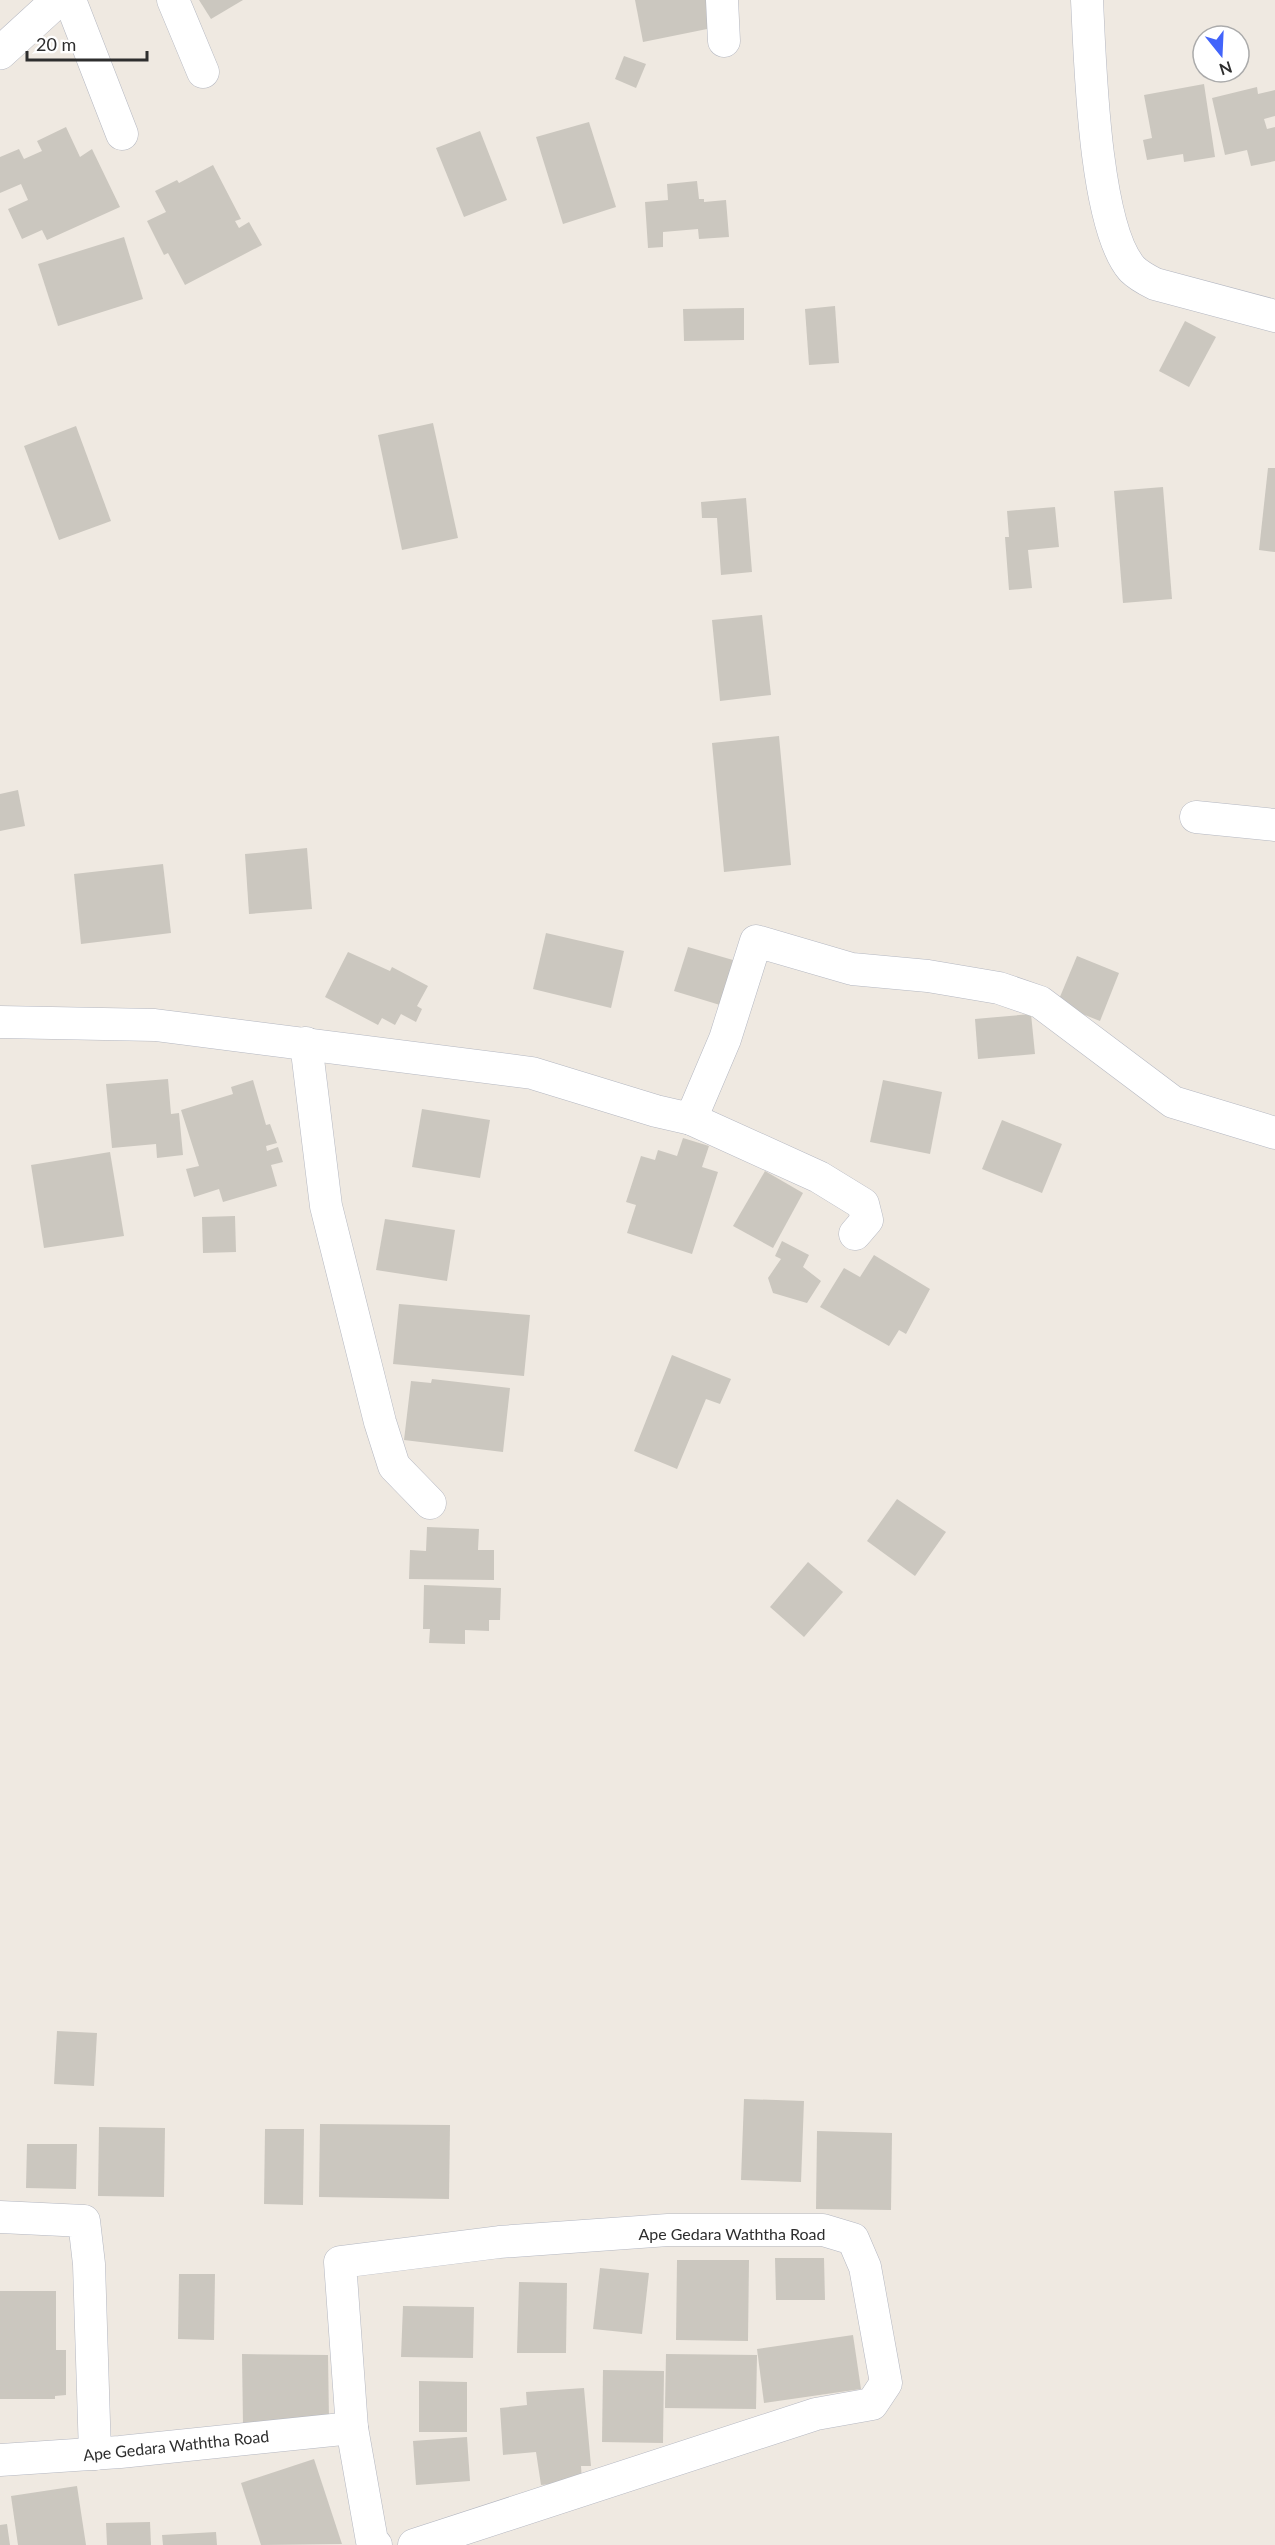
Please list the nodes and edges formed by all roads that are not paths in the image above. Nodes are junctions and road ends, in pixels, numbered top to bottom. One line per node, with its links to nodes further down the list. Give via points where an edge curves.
1 (58, 0): 7 (street)
2 (70, 0): 9 (street)
3 (173, 0): 8 (street)
4 (723, 0): 6 (street)
5 (1087, 0): 10 (street, via 1098,149 1111,222 1124,256 1142,278 1155,284)
6 (723, 41)
7 (1, 51)
8 (203, 72)
9 (122, 134)
10 (1275, 316)
11 (1196, 817): 12 (street)
12 (1275, 825)
13 (0, 1022): 14 (street, via 155,1025)
14 (306, 1043): 15 (street, via 531,1073); 18 (street, via 326,1206 380,1422 394,1466)
15 (691, 1119): 16 (street, via 725,1039 756,941 852,969 989,986 1040,1002 1173,1102); 17 (street, via 819,1177 863,1204 867,1220)
16 (1275, 1133)
17 (855, 1234)
18 (430, 1503)
19 (0, 2217): 21 (street, via 84,2221)
20 (352, 2428): 21 (street, Ape Gedara Waththa Road); 23 (street, Ape Gedara Waththa Road, via 372,2541); 24 (street, Ape Gedara Waththa Road, via 340,2262 499,2242 668,2230 823,2230 853,2239 865,2267 886,2383 872,2404 816,2414)
21 (95, 2454): 22 (street, Ape Gedara Waththa Road)
22 (0, 2460)
23 (376, 2545)
24 (414, 2545)

